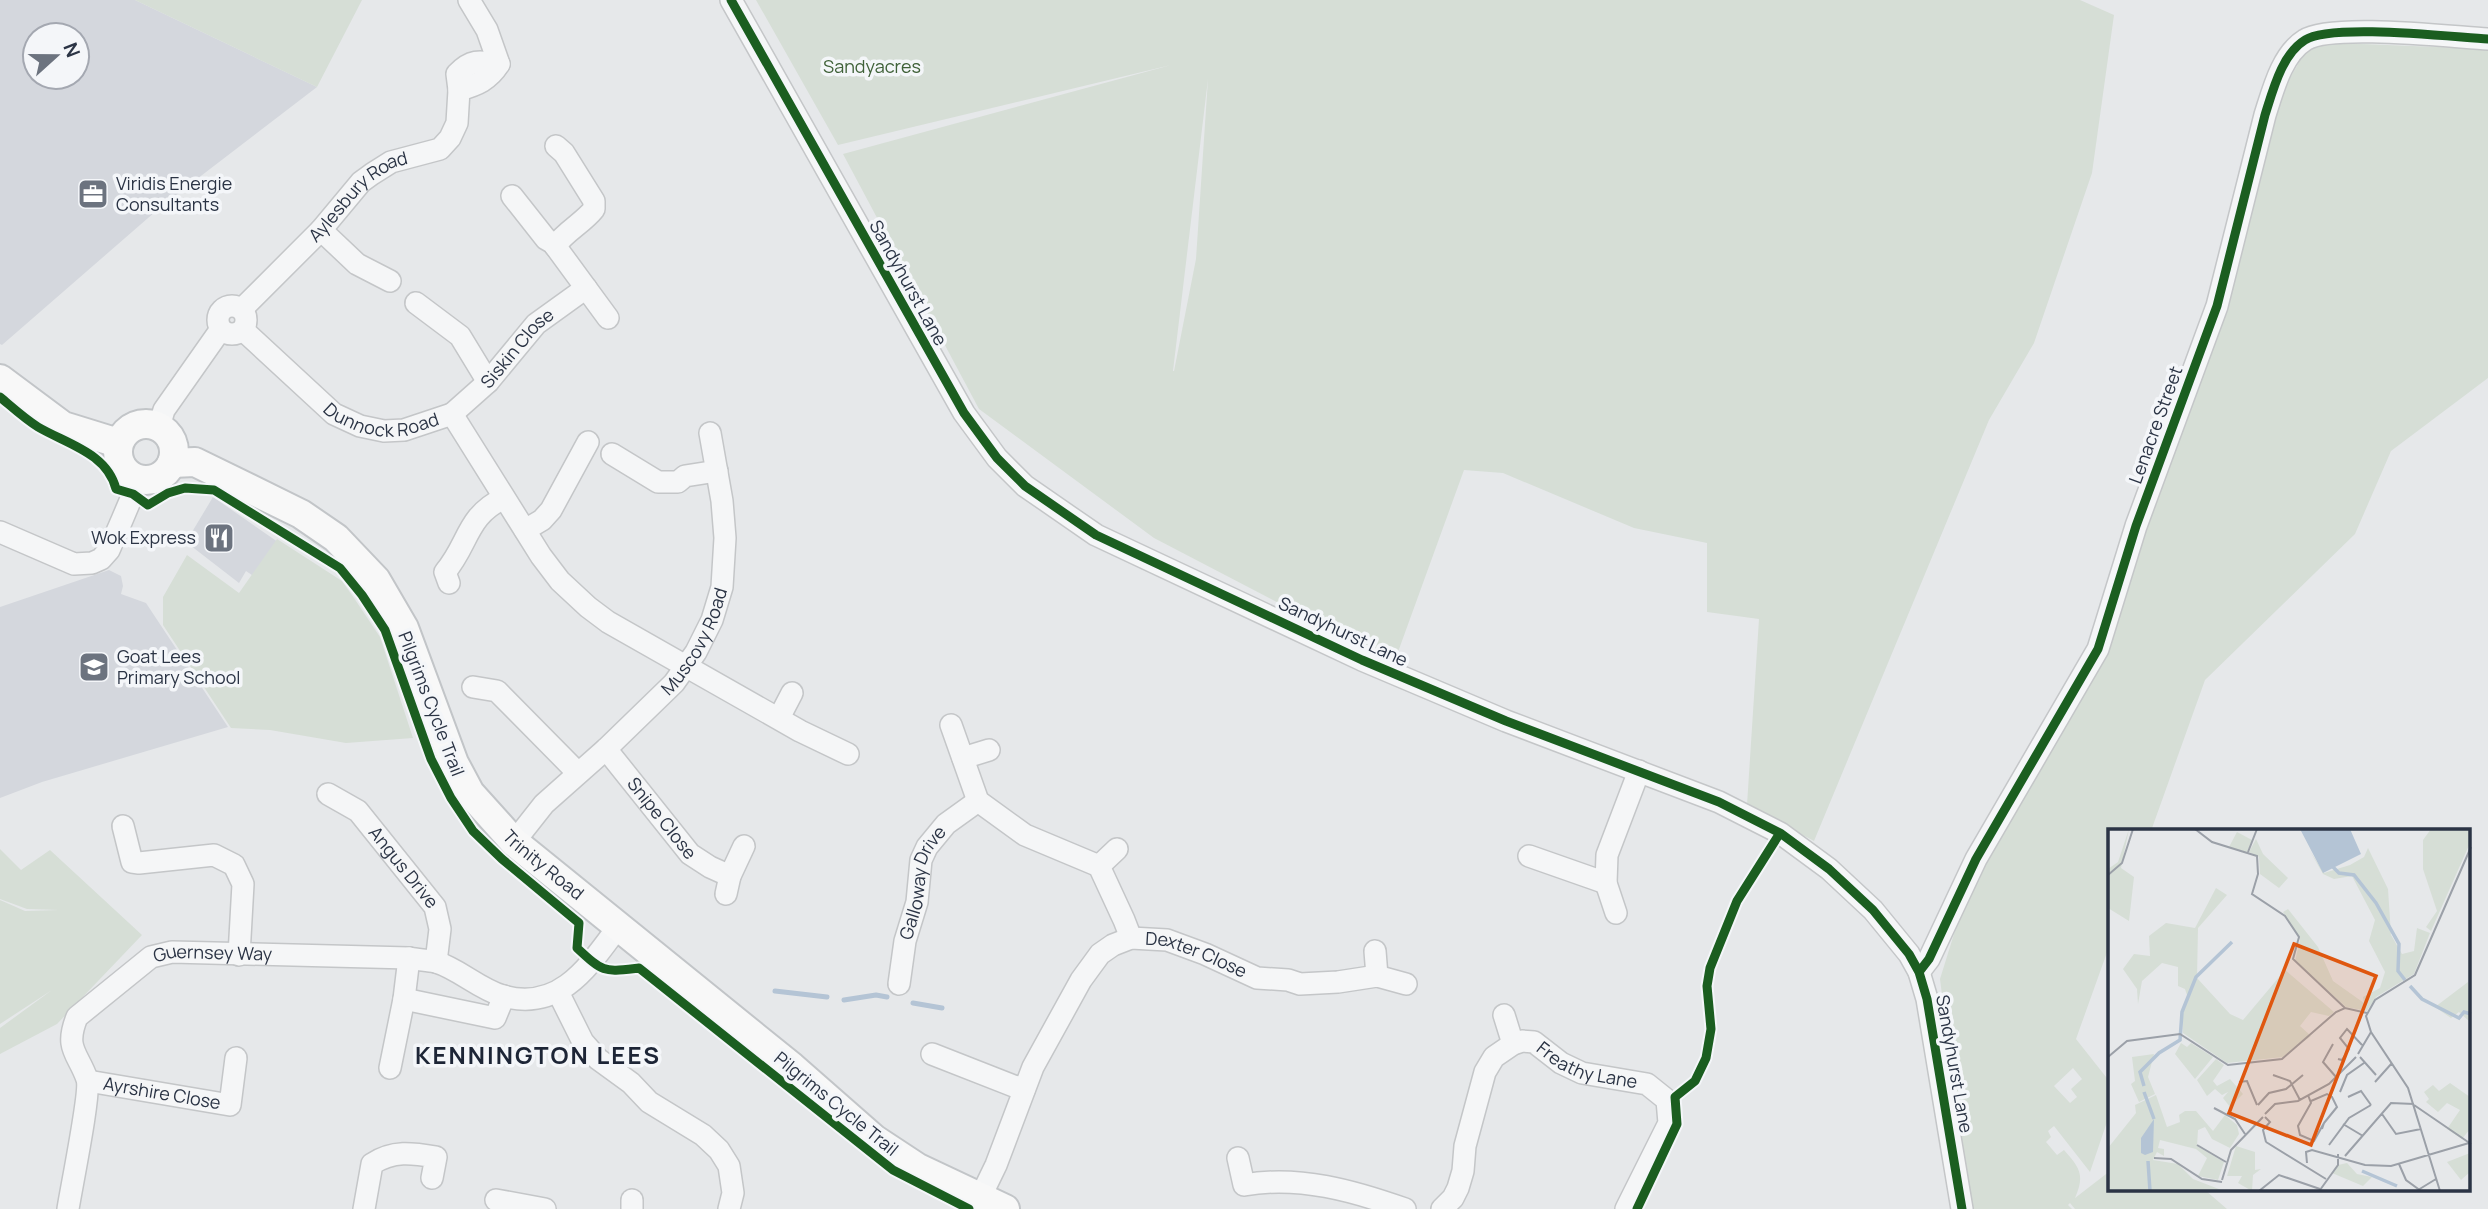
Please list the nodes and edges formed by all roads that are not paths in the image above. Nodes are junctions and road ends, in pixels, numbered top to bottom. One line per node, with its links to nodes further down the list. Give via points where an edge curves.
1 (469, 0): 6 (street, Aylesbury Road, via 487,30 499,64 492,75 459,90 457,123 440,149 391,162 372,174)
2 (731, 0): 37 (street, Sandyhurst Lane, via 964,413 997,458 1025,486 1096,535 1171,572 1362,660)
3 (2488, 39): 55 (street, Lenacre Street, via 2343,31 2317,34 2291,53 2265,115 2217,306 2136,526 2098,649 1976,859)
4 (556, 146): 7 (street, via 594,201 596,212)
5 (512, 196): 7 (street)
6 (321, 230): 8 (street, via 358,264); 12 (street, Aylesbury Road)
7 (555, 246): 9 (street)
8 (390, 281)
9 (586, 288): 11 (street); 14 (street, Siskin Close, via 536,324)
10 (416, 303): 14 (street, via 460,336)
11 (608, 318)
12 (243, 320): 15 (street, Dunnock Road, via 334,414 360,426 404,430); 16 (street, via 232,335 221,329 164,410)
13 (0, 379): 19 (main road, via 63,426)
14 (488, 382): 15 (street, Siskin Close)
15 (452, 414): 24 (street, Dunnock Road)
16 (159, 427): 19 (main road, via 135,426); 21 (main road, via 171,439)
17 (710, 433): 22 (street, Muscovy Road)
18 (587, 442): 25 (street, via 551,509)
19 (118, 443): 23 (main road, via 119,462)
20 (612, 454): 22 (street, via 658,482 678,482 685,475)
21 (172, 463): 23 (main road, via 154,480); 42 (main road, Trinity Road, via 195,462 301,514 336,538 376,580 404,628 454,763 470,793)
22 (717, 471): 28 (street, Muscovy Road, via 725,538 722,587 712,620)
23 (130, 476): 26 (street, via 133,494 109,550 92,563 74,564)
24 (504, 498): 25 (street, Dunnock Road); 27 (street, via 489,505 466,535 445,572)
25 (525, 530): 28 (street, Dunnock Road, via 560,580 588,607)
26 (0, 532)
27 (449, 583)
28 (686, 666): 31 (street, Dunnock Road); 33 (street, Muscovy Road)
29 (473, 687): 38 (street, via 497,691)
30 (792, 693): 31 (street)
31 (779, 718): 35 (street, Dunnock Road)
32 (951, 725): 36 (street)
33 (606, 749): 38 (street, Muscovy Road); 43 (street, Snipe Close, via 691,854 728,885)
34 (989, 750): 36 (street)
35 (848, 754)
36 (963, 758): 40 (street)
37 (1639, 771): 47 (street, via 1607,855); 55 (street, Sandyhurst Lane, via 1738,810 1803,848 1873,911)
38 (578, 773): 42 (street, Muscovy Road, via 544,804)
39 (328, 794): 54 (street, Angus Drive, via 358,811 435,907 440,929)
40 (978, 801): 46 (street, via 1025,835); 57 (street, Galloway Drive, via 946,824 921,860)
41 (122, 827): 52 (street, via 132,862 214,855 234,865 243,884)
42 (514, 842): 49 (main road, Trinity Road)
43 (744, 846)
44 (1117, 849): 46 (street)
45 (1529, 856): 47 (street)
46 (1099, 866): 50 (street)
47 (1606, 883): 48 (street)
48 (1616, 914)
49 (618, 927): 59 (street, via 579,976); 72 (main road, Trinity Road, via 874,1139 918,1168)
50 (1130, 938): 56 (street, Dexter Close, via 1178,943 1257,978 1300,984); 68 (street, Dexter Close, via 1093,962)
51 (1376, 951): 56 (street)
52 (239, 955): 53 (street, Guernsey Way); 67 (street, Guernsey Way, via 161,953 120,981 77,1017 74,1025 73,1051)
53 (409, 958): 54 (street, Guernsey Way); 61 (street)
54 (436, 962): 60 (street, Guernsey Way)
55 (1919, 972): 80 (street, Sandyhurst Lane, via 1935,1039)
56 (1377, 976): 58 (street, Dexter Close)
57 (899, 985)
58 (1406, 985)
59 (558, 992): 60 (street, Guernsey Way, via 536,999); 76 (street, via 583,1042 598,1059 649,1102 719,1150 729,1166 733,1193)
60 (504, 996): 61 (street, via 495,1018)
61 (404, 999): 66 (street)
62 (1504, 1015): 63 (street, Freathy Lane)
63 (1513, 1044): 78 (street, Freathy Lane, via 1494,1057 1485,1072 1458,1188); 79 (street, Freathy Lane, via 1534,1042 1582,1073 1647,1084 1667,1100 1669,1123)
64 (932, 1054): 68 (street)
65 (236, 1058): 67 (street, Ayrshire Close, via 230,1105)
66 (390, 1068)
67 (88, 1081): 73 (street)
68 (1024, 1090): 72 (street, Dexter Close, via 996,1165)
69 (1238, 1158): 77 (street, via 1244,1185 1265,1181 1335,1188)
70 (432, 1178): 74 (street, via 436,1157 397,1153 378,1160 372,1164)
71 (496, 1200): 75 (street)
72 (993, 1204)
73 (68, 1209)
74 (364, 1209)
75 (545, 1209)
76 (729, 1209)
77 (1405, 1209)
78 (1442, 1209)
79 (1626, 1209)
80 (1962, 1209)

